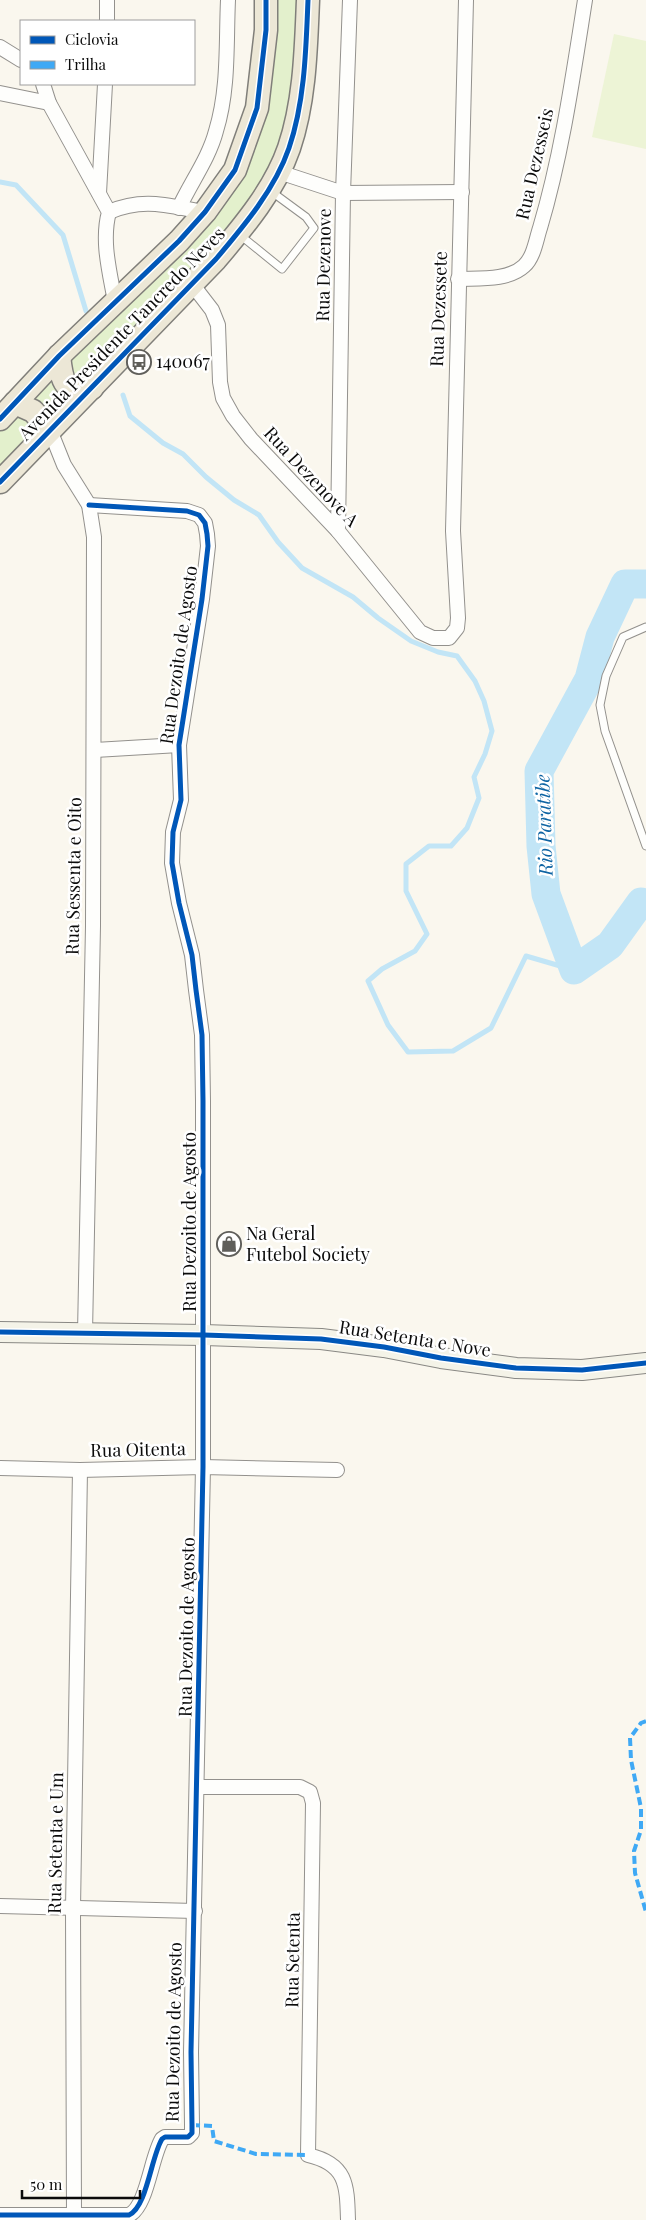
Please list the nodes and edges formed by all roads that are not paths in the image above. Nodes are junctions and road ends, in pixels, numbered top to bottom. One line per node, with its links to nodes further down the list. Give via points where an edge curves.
1 (107, 0): 8 (street)
2 (228, 0): 19 (street, via 224,98 209,150)
3 (266, 0): 21 (main road, Avenida Presidente Tancredo Neves, via 257,108 235,170)
4 (308, 0): 15 (main road, Avenida Presidente Tancredo Neves, via 300,102 289,147)
5 (350, 0): 17 (street, Rua Dezenove)
6 (466, 0): 16 (street, Rua Dezessete)
7 (586, 0): 23 (street, Rua Dezesseis, via 564,129 532,254 517,272)
8 (107, 20)
9 (0, 47): 10 (street)
10 (20, 59)
11 (43, 85): 14 (street)
12 (105, 85): 18 (street)
13 (0, 94): 14 (street)
14 (49, 103): 18 (street)
15 (274, 181): 17 (street); 22 (main road, Avenida Presidente Tancredo Neves); 22 (lane, via 314,228 282,269)
16 (462, 192): 17 (street); 23 (street, Rua Dezessete)
17 (344, 193): 32 (street, Rua Dezenove)
18 (99, 194): 20 (street)
19 (179, 208): 20 (street, via 141,202); 21 (street)
20 (109, 212): 25 (street, via 106,240)
21 (205, 212): 25 (main road, Avenida Presidente Tancredo Neves)
22 (238, 233): 24 (main road, Avenida Presidente Tancredo Neves)
23 (458, 279): 33 (street, Rua Dezessete, via 452,531)
24 (192, 284): 27 (main road, Avenida Presidente Tancredo Neves); 32 (street, Rua Dezenove A, via 212,310 218,325 220,382 232,416 250,440)
25 (115, 302): 26 (main road, Avenida Presidente Tancredo Neves)
26 (59, 356): 27 (main road, via 61,378 68,387 76,390); 28 (main road, Avenida Presidente Tancredo Neves)
27 (92, 388): 29 (main road, Avenida Presidente Tancredo Neves)
28 (8, 411): 29 (main road, via 33,411)
29 (50, 430): 30 (main road, Avenida Presidente Tancredo Neves); 31 (street, Rua Sessenta e Oito, via 64,465)
30 (0, 482)
31 (89, 505): 35 (street, Rua Dezoito de Agosto, via 187,511 199,515 205,523 208,546 202,599); 36 (street, Rua Sessenta e Oito, via 96,574)
32 (338, 531): 33 (street, Rua Dezenove A, via 420,632 433,638 449,638 457,628)
33 (458, 618)
34 (646, 627): 37 (lane, via 623,637 606,676 600,705 605,731)
35 (178, 745): 36 (street); 40 (street, Rua Dezoito de Agosto, via 181,800 173,832 172,863 192,954 202,1035)
36 (94, 750): 39 (street, Rua Sessenta e Oito)
37 (646, 846)
38 (0, 1332): 39 (street, Rua Setenta e Nove)
39 (85, 1333): 40 (street, Rua Setenta e Nove)
40 (204, 1335): 41 (street, Rua Setenta e Nove, via 321,1339 516,1368 582,1370); 42 (street, Rua Dezoito de Agosto)
41 (646, 1363)
42 (203, 1467): 44 (street, Rua Oitenta); 45 (street, Rua Oitenta); 46 (street, Rua Dezoito de Agosto)
43 (0, 1468): 44 (street, Rua Oitenta)
44 (80, 1470): 48 (street, Rua Setenta e Um)
45 (337, 1470)
46 (198, 1788): 49 (street, Rua Dezoito de Agosto); 52 (street, Rua Setenta, via 300,1787 310,1792 313,1802 308,2155 325,2159 342,2176)
47 (0, 1906): 48 (street)
48 (73, 1909): 49 (street); 51 (street, Rua Setenta e Um)
49 (195, 1911): 51 (street, Rua Dezoito de Agosto, via 192,2133 162,2139 141,2202 134,2212 129,2215)
50 (0, 2215): 51 (street)
51 (74, 2216)
52 (348, 2220)

